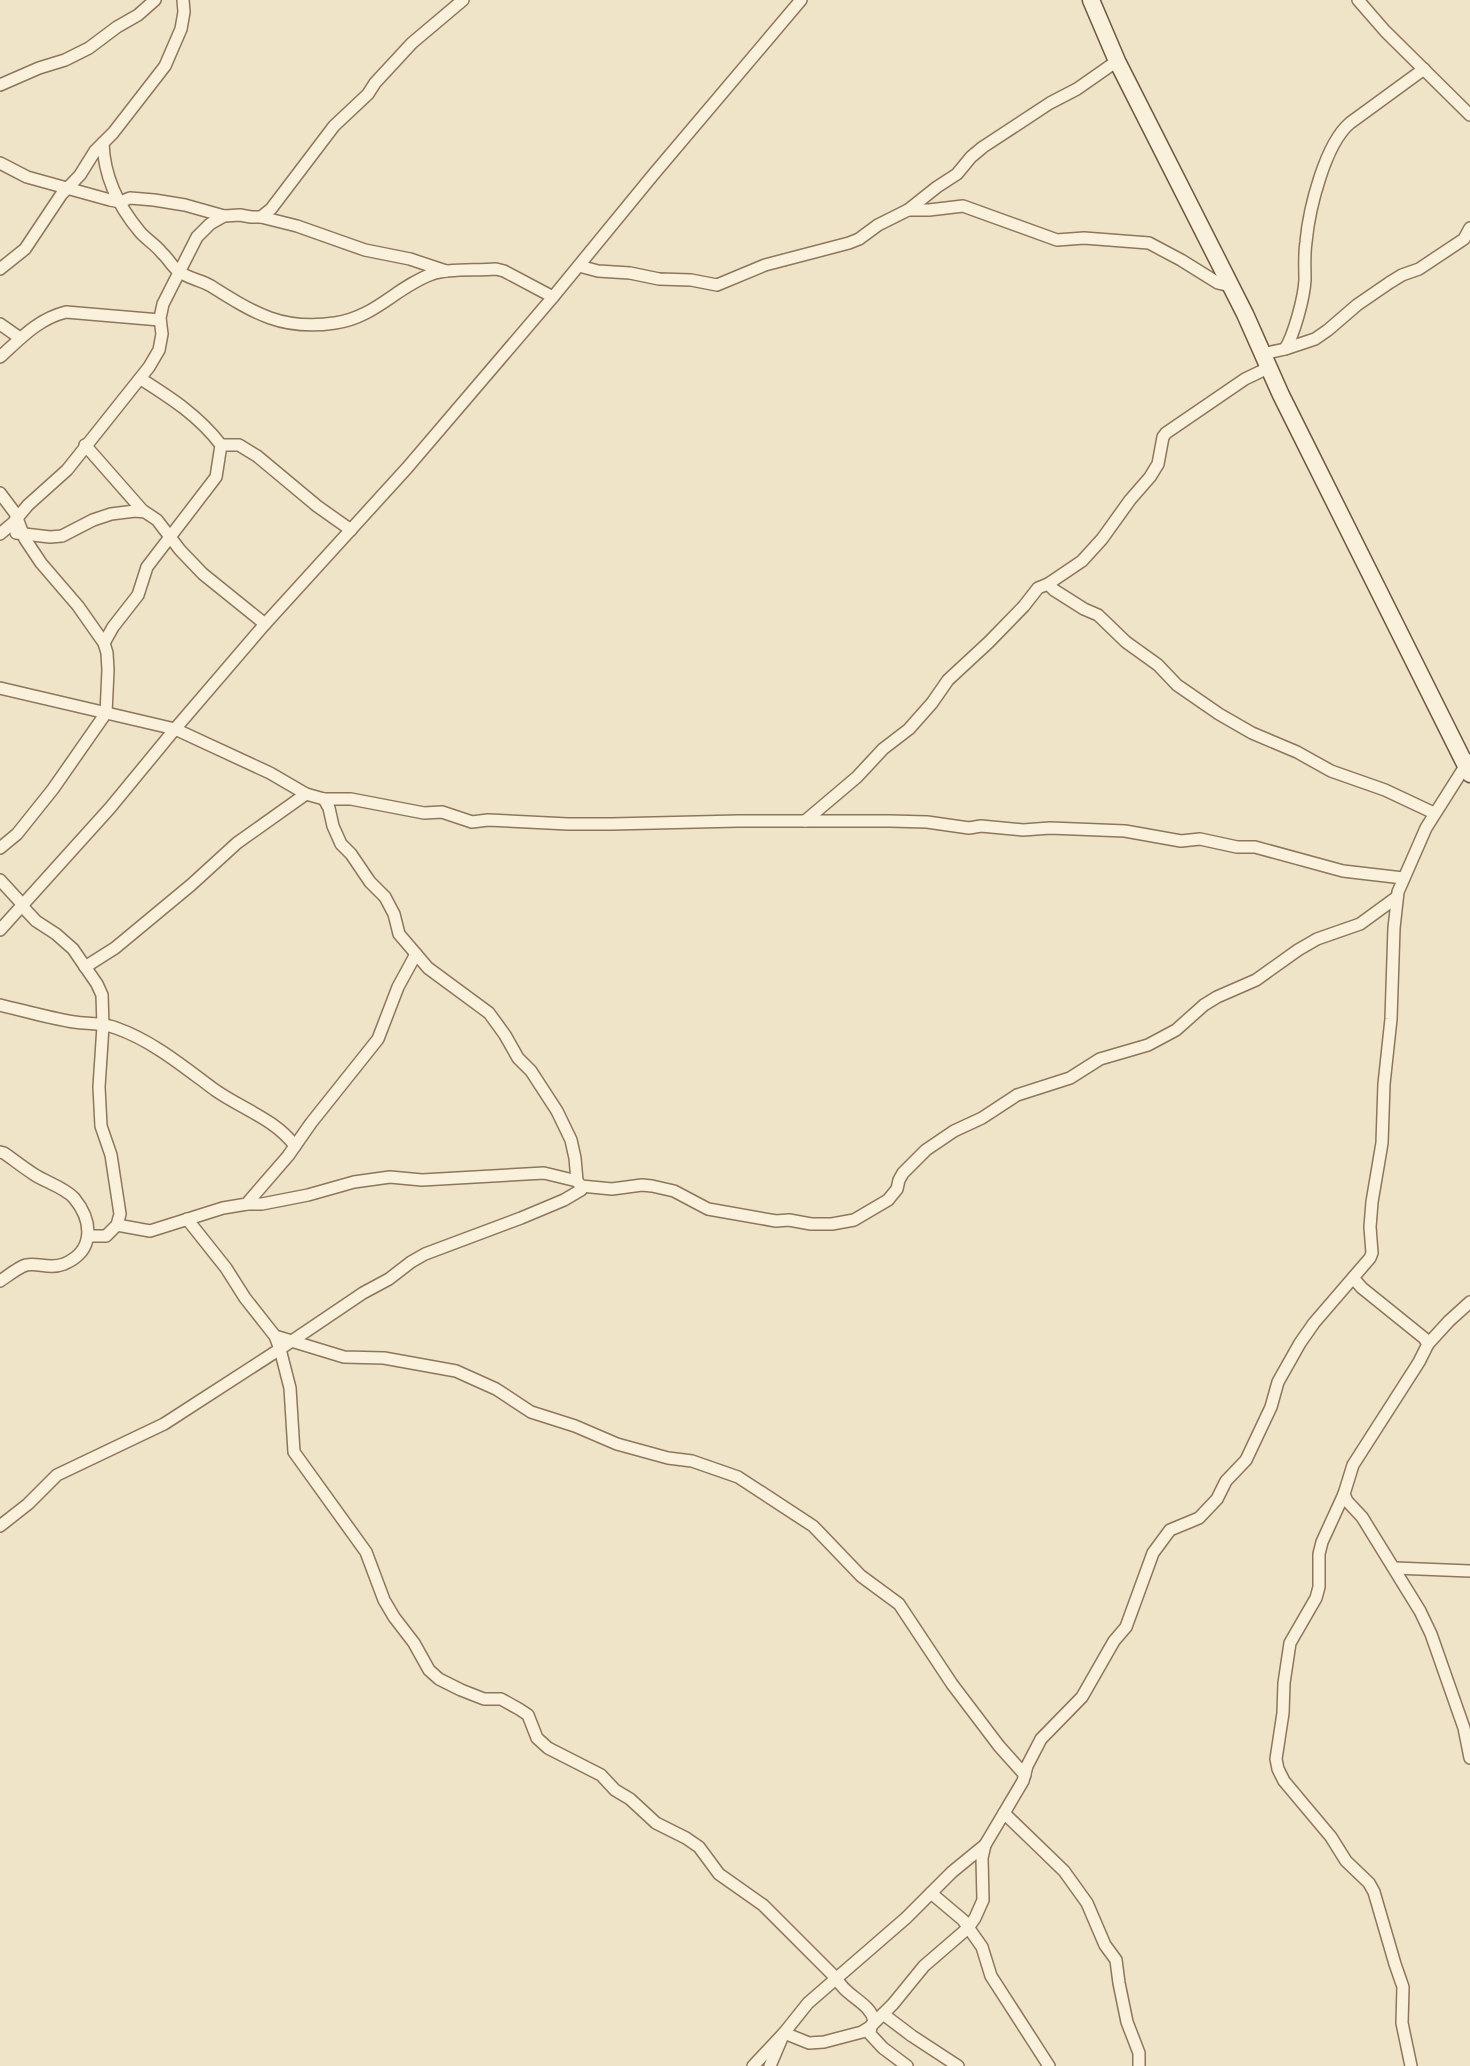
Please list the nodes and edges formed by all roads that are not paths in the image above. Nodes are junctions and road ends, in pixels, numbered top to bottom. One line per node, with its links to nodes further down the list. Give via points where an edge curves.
1 (155, 0): 9 (street, via 90,48)
2 (183, 0): 11 (street, via 181,28 166,66)
3 (463, 0): 17 (street, via 412,43 368,94 334,126 272,209)
4 (801, 0): 19 (street)
5 (1091, 0): 7 (street)
6 (1358, 0): 8 (street)
7 (1118, 61): 15 (street, via 983,146 957,174); 23 (street)
8 (1424, 69): 10 (street); 28 (street, via 1350,122 1332,147 1308,226 1302,297 1293,334)
9 (0, 85)
10 (1470, 115)
11 (103, 143): 13 (street); 14 (street, via 107,176)
12 (0, 163): 13 (street, via 27,177)
13 (68, 188): 14 (street); 20 (street, via 25,249)
14 (120, 202): 16 (street, via 130,198 154,200); 21 (street, via 140,232)
15 (908, 210): 19 (street, via 849,244 765,265 717,285 692,280 659,280); 23 (street, via 963,206 1057,240 1084,238 1149,243 1218,283)
16 (224, 216): 17 (street); 21 (street, via 197,236)
17 (261, 217): 22 (street)
18 (1470, 228): 28 (street, via 1464,239 1419,269 1381,288 1315,339)
19 (578, 266): 24 (street)
20 (0, 269)
21 (178, 272): 22 (street, via 206,283 271,319 311,325 351,320 374,310 414,282 432,274); 25 (street, via 163,304)
22 (449, 272): 24 (street, via 496,269)
23 (1230, 286): 30 (street)
24 (553, 297): 37 (street)
25 (160, 320): 27 (street, via 66,312 52,315); 31 (street, via 159,350)
26 (0, 324): 27 (street)
27 (20, 338): 29 (street)
28 (1285, 349): 30 (street)
29 (0, 357)
30 (1265, 361): 41 (street, via 1245,379 1166,433 1158,464 1102,539 1082,561); 47 (street)
31 (141, 379): 32 (street); 33 (street, via 188,410)
32 (85, 445): 35 (street); 36 (street, via 66,470)
33 (221, 445): 37 (street, via 239,445 257,456); 40 (street, via 216,477)
34 (0, 493): 36 (street)
35 (143, 511): 39 (street, via 111,514 62,536); 40 (street, via 153,516)
36 (16, 518): 38 (street); 39 (street)
37 (351, 530): 42 (street)
38 (1, 533): 39 (street)
39 (22, 533): 43 (street)
40 (171, 537): 42 (street, via 203,574); 43 (street, via 147,567 138,595)
41 (1048, 584): 50 (street, via 1098,615 1177,685 1252,734); 51 (street, via 1038,588 989,642 948,680 909,729)
42 (265, 624): 46 (street)
43 (104, 643): 45 (street, via 108,670)
44 (0, 688): 45 (street)
45 (106, 713): 46 (street); 52 (street, via 53,789 17,834)
46 (175, 729): 48 (street, via 270,773); 56 (street)
47 (1469, 766): 50 (street)
48 (306, 794): 49 (street); 59 (street, via 236,843 116,948)
49 (324, 799): 51 (street, via 351,798 424,814 442,812 472,822); 58 (street, via 341,844 385,897 399,934)
50 (1434, 813): 53 (street)
51 (805, 821): 53 (street, via 927,822 969,828 1125,831 1180,841 1200,839 1237,847 1255,847 1343,871)
52 (0, 848)
53 (1403, 878): 55 (street)
54 (0, 880): 56 (street)
55 (1397, 897): 64 (street, via 1360,924 1317,939 1256,980 1217,997 1176,1030 1148,1044 1100,1059 1070,1078 1017,1095 982,1118 954,1131 926,1150 903,1173 897,1189 888,1200 854,1220 832,1224 776,1221 708,1209 674,1190 642,1185 612,1189); 69 (street, via 1382,1143 1370,1227 1372,1253)
56 (23, 906): 57 (street); 59 (street, via 73,949)
57 (0, 930)
58 (416, 954): 62 (street, via 398,987 378,1039); 64 (street, via 428,968 489,1013 518,1058 531,1071 565,1126 573,1148)
59 (85, 967): 61 (street, via 102,995)
60 (0, 1005): 61 (street)
61 (103, 1026): 62 (street, via 114,1027 157,1048 217,1091); 67 (street, via 99,1087 101,1126 111,1155 119,1201)
62 (298, 1141): 65 (street)
63 (0, 1152): 68 (street, via 73,1197 85,1216)
64 (579, 1183): 65 (street, via 544,1173 422,1180 390,1177 354,1182 262,1204); 73 (street, via 581,1190 564,1200 425,1254)
65 (247, 1204): 66 (street)
66 (187, 1219): 67 (street, via 150,1231); 72 (street)
67 (117, 1225): 68 (street, via 106,1236)
68 (89, 1236): 70 (street, via 75,1258 51,1267 27,1265)
69 (1353, 1278): 74 (street); 81 (street, via 1300,1343 1278,1382 1271,1407 1246,1460 1226,1481 1210,1508 1199,1518 1170,1530 1154,1553 1126,1627 1114,1641 1082,1697 1040,1739)
70 (0, 1281)
71 (1470, 1302): 74 (street)
72 (275, 1336): 73 (street); 75 (street)
73 (291, 1342): 75 (street); 81 (street, via 344,1357 384,1358 456,1371 496,1389 532,1412 617,1444 692,1461 738,1477 813,1526 861,1576 899,1604 952,1684)
74 (1428, 1344): 76 (street, via 1420,1362 1353,1466)
75 (280, 1349): 77 (street, via 164,1424 58,1475); 86 (street, via 290,1388 294,1452 366,1552 384,1600 429,1670 461,1690 484,1699 501,1699 528,1715 537,1738 548,1748 601,1775 656,1823 699,1848 719,1874 763,1905)
76 (1344, 1494): 78 (street); 96 (street, via 1322,1542 1316,1598 1289,1649 1276,1759 1284,1781 1374,1892 1403,1987 1402,2023)
77 (0, 1526)
78 (1395, 1568): 79 (street); 80 (street, via 1431,1634 1464,1728)
79 (1470, 1571)
80 (1470, 1758)
81 (1025, 1775): 82 (street)
82 (1004, 1812): 83 (street); 95 (street, via 1064,1871 1087,1903 1105,1945 1116,1960 1118,1983 1127,2022 1139,2053)
83 (985, 1845): 84 (street); 85 (street, via 982,1858 983,1900)
84 (931, 1893): 85 (street); 86 (street)
85 (968, 1928): 87 (street, via 924,1966); 94 (street, via 982,1947 991,1976)
86 (837, 1979): 88 (street, via 845,1991 871,2014 874,2021); 89 (street, via 813,1998)
87 (883, 2014): 88 (street); 93 (street)
88 (871, 2026): 89 (street, via 862,2032 824,2042 809,2043); 92 (street, via 870,2034 875,2040)
89 (784, 2033): 90 (street); 91 (street)
90 (753, 2066)
91 (770, 2066)
92 (907, 2066)
93 (958, 2066)
94 (1050, 2066)
95 (1139, 2066)
96 (1411, 2066)

